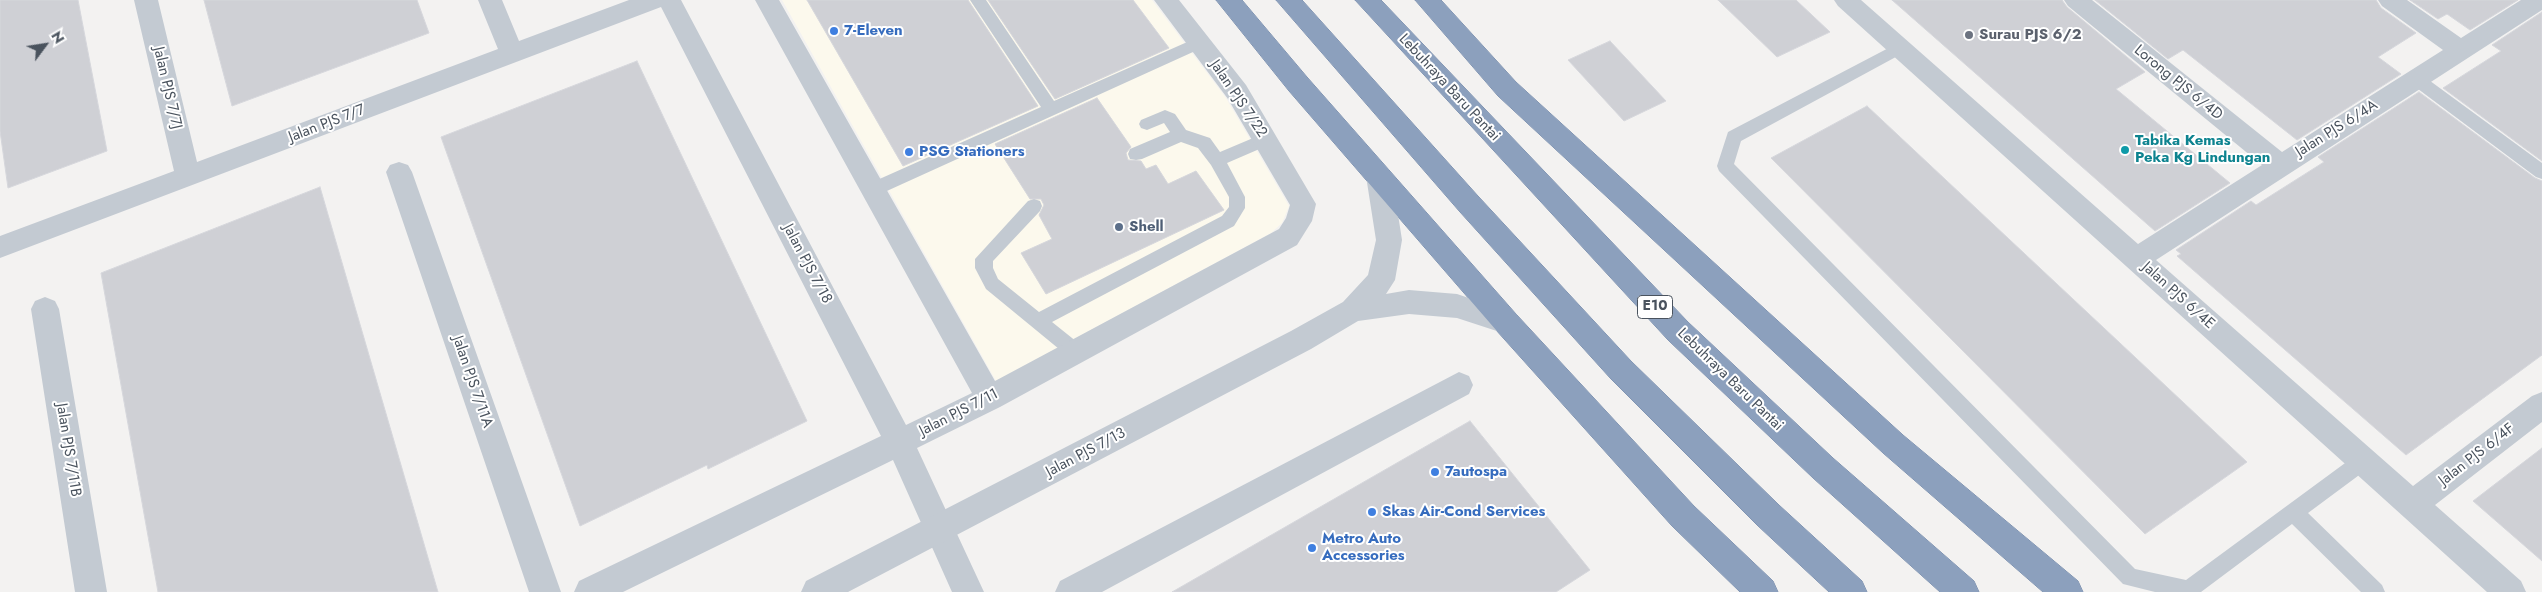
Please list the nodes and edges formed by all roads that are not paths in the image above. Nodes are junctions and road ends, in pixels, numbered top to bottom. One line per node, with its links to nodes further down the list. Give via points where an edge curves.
1 (146, 0): 30 (street, Jalan PJS 7/7J)
2 (490, 0): 19 (street)
3 (654, 0): 19 (street, Jalan PJS 7/7)
4 (669, 0): 45 (street, Jalan PJS 7/18)
5 (767, 0): 32 (street)
6 (978, 0): 21 (lane)
7 (1166, 0): 16 (street, Jalan PJS 7/22)
8 (1228, 0): 31 (highway)
9 (1288, 0): 57 (highway, via 1621,370)
10 (1367, 0): 58 (highway, Lebuhraya Baru Pantai / E10, via 1678,331 1823,468)
11 (1427, 0): 59 (highway, via 1514,96 1893,444)
12 (1846, 0): 17 (street, Jalan PJS 6/4E)
13 (2076, 0): 27 (street, Lorong PJS 6/4D)
14 (2390, 0): 18 (street)
15 (2539, 0): 18 (street, Jalan PJS 6/4A)
16 (1199, 42): 21 (lane); 24 (street, Jalan PJS 7/22, via 1237,92)
17 (1900, 48): 36 (street, Jalan PJS 6/4E); 48 (lane, via 1734,137 1725,166 2130,577 2188,590)
18 (2461, 50): 20 (street, Jalan PJS 6/4A)
19 (512, 54): 30 (street, Jalan PJS 7/7)
20 (2416, 79): 27 (street, Jalan PJS 6/4A); 29 (lane)
21 (1051, 110): 32 (lane)
22 (1146, 124): 23 (lane, via 1165,116)
23 (1180, 135): 25 (lane); 26 (lane, via 1204,143)
24 (1265, 138): 26 (lane); 33 (street, Jalan PJS 7/22)
25 (1136, 154)
26 (1217, 160): 39 (lane, via 1237,197 1237,208 1228,220)
27 (2280, 165): 36 (street, Jalan PJS 6/4A)
28 (400, 172): 51 (street, Jalan PJS 7/11A)
29 (2542, 172)
30 (188, 176): 35 (street, Jalan PJS 7/7)
31 (1379, 176): 38 (street, Jalan PJS 7/13, via 1389,240 1382,280); 40 (highway)
32 (872, 190): 43 (street)
33 (1303, 204): 41 (street, Jalan PJS 7/11, via 1299,221 1288,237)
34 (1034, 206): 39 (lane, via 984,260 984,268 992,284)
35 (0, 248)
36 (2136, 258): 46 (street, Jalan PJS 6/4E)
37 (45, 309): 50 (street, Jalan PJS 7/11B)
38 (1353, 310): 40 (street, Jalan PJS 7/13, via 1409,302 1457,306); 49 (street, Jalan PJS 7/13)
39 (1038, 322): 41 (lane)
40 (1506, 322): 56 (highway, via 1683,516)
41 (1076, 352): 43 (street, Jalan PJS 7/11)
42 (1459, 385): 55 (street)
43 (990, 398): 45 (street, Jalan PJS 7/11)
44 (2542, 405): 47 (street, Jalan PJS 6/4F)
45 (900, 443): 49 (street, Jalan PJS 7/18); 52 (street, Jalan PJS 7/11)
46 (2363, 461): 47 (street, Jalan PJS 6/4E); 48 (lane)
47 (2412, 505): 61 (street, Jalan PJS 6/4E)
48 (2293, 512): 60 (lane)
49 (940, 530): 53 (street, Jalan PJS 7/13); 54 (street, Jalan PJS 7/18)
50 (91, 592)
51 (545, 592)
52 (590, 592)
53 (817, 592)
54 (968, 592)
55 (1071, 592)
56 (1762, 592)
57 (1851, 592)
58 (1963, 592)
59 (2067, 592)
60 (2375, 592)
61 (2510, 592)

